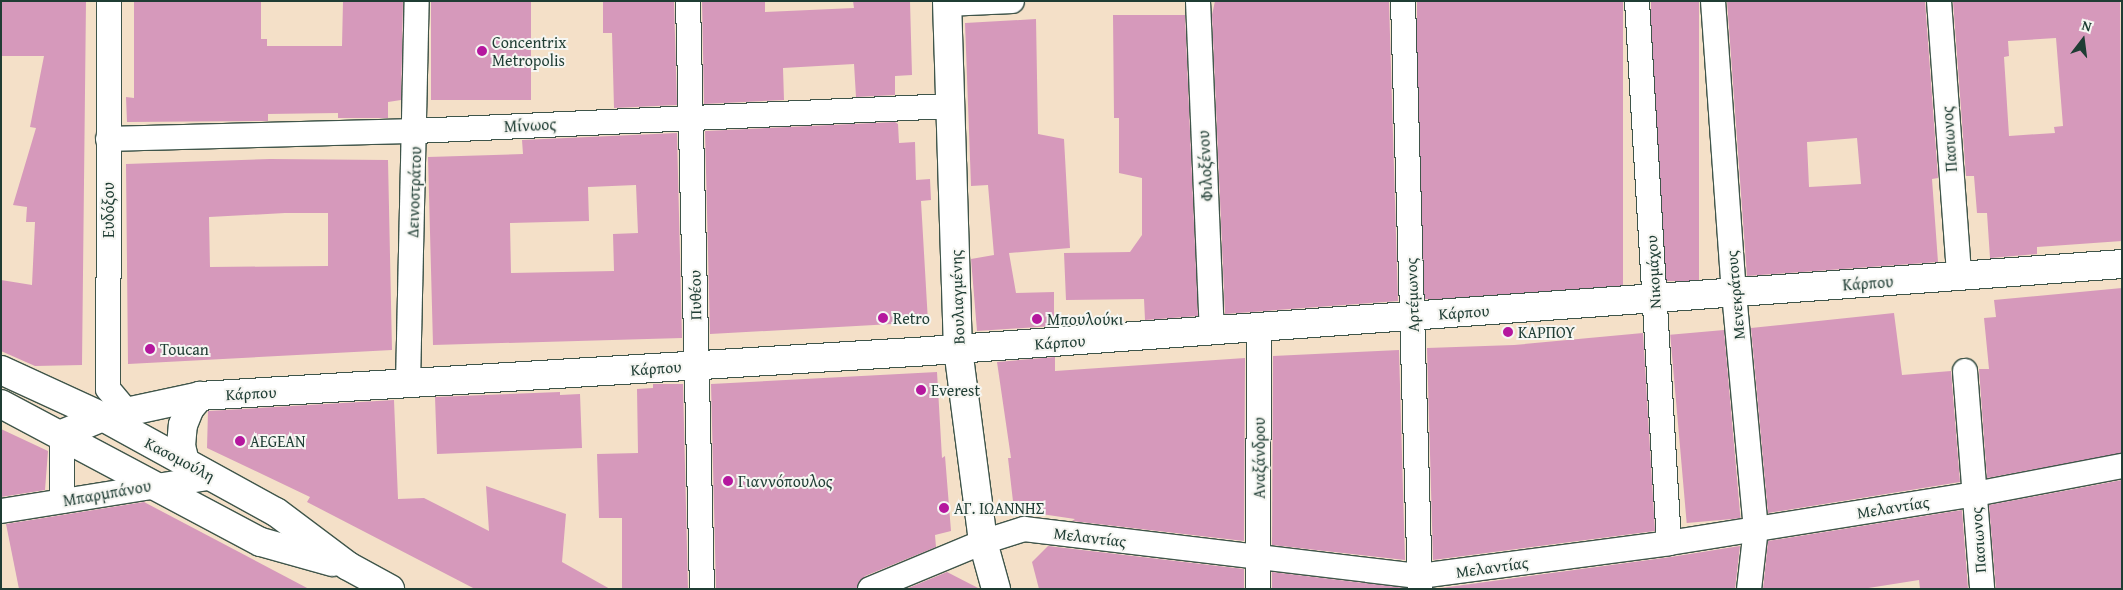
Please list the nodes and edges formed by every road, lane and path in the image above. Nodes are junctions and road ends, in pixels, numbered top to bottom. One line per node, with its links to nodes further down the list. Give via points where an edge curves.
1 (109, 1): 14 (street, Ευδόξου)
2 (417, 1): 13 (street, Δεινοστράτου)
3 (688, 1): 12 (street, Πυθέου)
4 (1012, 1): 10 (street)
5 (1198, 1): 21 (street, Φιλοξένου)
6 (1403, 1): 19 (street, Αρτέμωνος)
7 (1637, 1): 18 (street, Νικομάχου)
8 (1713, 1): 17 (street, Μενεκράτους)
9 (1939, 1): 16 (street, Πασιωνος)
10 (947, 3): 11 (main road, Βουλιαγμένης)
11 (951, 106): 12 (street, Μίνωος); 22 (main road, Βουλιαγμένης)
12 (690, 116): 13 (street, Μίνωος); 23 (street, Πυθέου)
13 (416, 131): 14 (street, Μίνωος); 26 (street, Δεινοστράτου)
14 (108, 139): 29 (street, Ευδόξου, via 108,388)
15 (2122, 264): 16 (main road, Κάρπου)
16 (1959, 276): 17 (main road, Κάρπου)
17 (1734, 293): 18 (main road, Κάρπου); 38 (street, Μενεκράτους)
18 (1654, 299): 19 (main road, Κάρπου); 40 (street, Νικομάχου)
19 (1412, 316): 20 (main road, Κάρπου); 43 (street, Αρτέμωνος)
20 (1259, 328): 21 (main road, Κάρπου); 41 (street, Αναξάνδρου)
21 (1212, 331): 22 (main road, Κάρπου)
22 (958, 349): 23 (main road, Κάρπου); 39 (main road, Βουλιαγμένης)
23 (696, 365): 26 (main road, Κάρπου); 45 (street, Πυθέου)
24 (1, 370): 29 (main road, Κασομούλη)
25 (1965, 371): 35 (street, Πασιωνος)
26 (408, 383): 27 (main road, Κάρπου)
27 (200, 396): 29 (main road, Κάρπου); 31 (main road, via 190,408 183,425 181,446)
28 (1, 404): 30 (main road, Κασομούλη)
29 (115, 415): 30 (main road, Κάρπου); 31 (main road, Κασομούλη)
30 (62, 434): 34 (main road, Κασομούλη); 36 (street)
31 (185, 462): 33 (main road, Κασομούλη)
32 (2122, 466): 35 (street, Μελαντίας)
33 (214, 478): 34 (street, Μπαρμπάνου); 42 (main road, Κασομούλη, via 276,512)
34 (156, 484): 36 (street, Μπαρμπάνου); 42 (main road, Κασομούλη, via 261,542)
35 (1975, 494): 38 (street, Μελαντίας); 50 (street, Πασιωνος)
36 (62, 501): 37 (street, Μπαρμπάνου)
37 (1, 511)
38 (1756, 528): 40 (street, Μελαντίας); 49 (street, Μενεκράτους)
39 (983, 542): 41 (street, Μελαντίας, via 1024,529); 46 (street, Μελαντίας); 47 (main road, Βουλιαγμένης)
40 (1669, 543): 43 (street, Μελαντίας)
41 (1259, 558): 43 (street, Μελαντίας); 48 (street, Αναξάνδρου)
42 (348, 566): 44 (main road, Κασομούλη)
43 (1420, 582)
44 (390, 589)
45 (702, 589)
46 (870, 589)
47 (996, 589)
48 (1258, 589)
49 (1749, 589)
50 (1982, 589)

